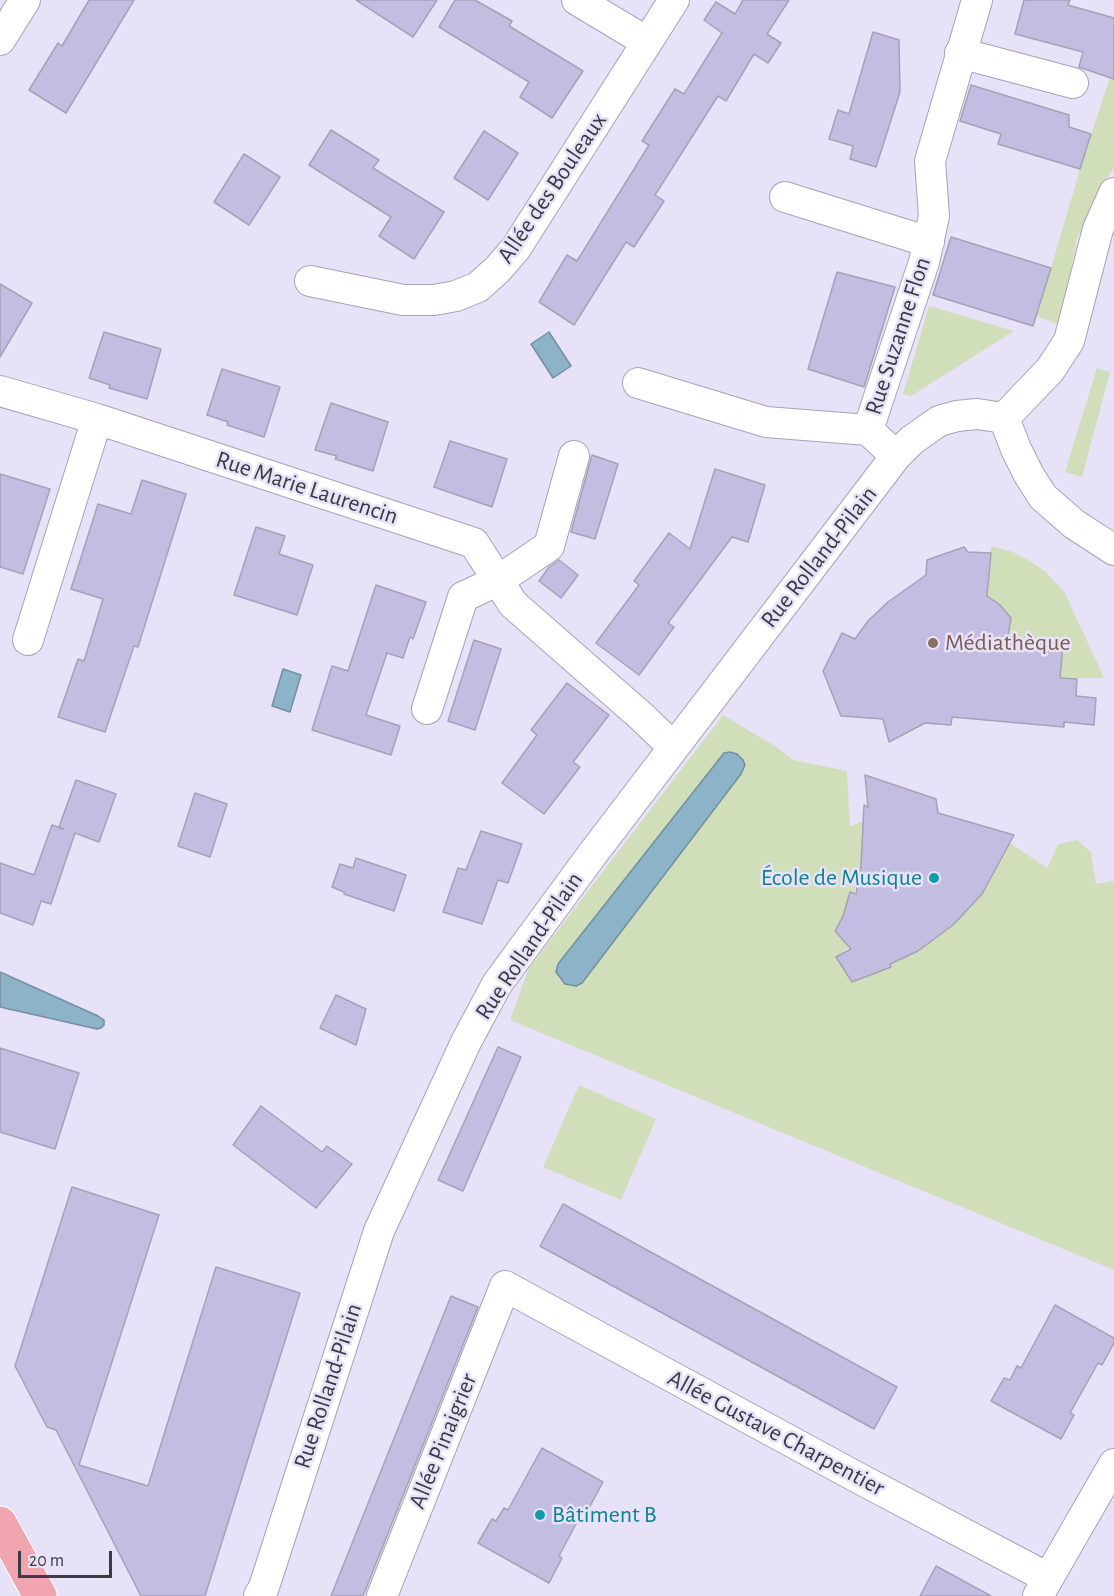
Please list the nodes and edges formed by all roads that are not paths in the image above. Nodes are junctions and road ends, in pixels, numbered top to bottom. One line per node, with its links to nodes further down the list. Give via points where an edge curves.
1 (24, 0): 5 (street)
2 (577, 0): 6 (street)
3 (674, 0): 6 (street, Allée des Bouleaux)
4 (977, 0): 7 (street, Rue Suzanne Flon)
5 (0, 40)
6 (647, 42): 12 (street, Allée des Bouleaux, via 516,248 478,287 434,300 403,300)
7 (960, 53): 8 (street); 11 (street, Rue Suzanne Flon, via 930,161 934,206)
8 (1073, 83)
9 (785, 197): 11 (street, Rue Suzanne Flon)
10 (1111, 207): 15 (street, via 1091,252 1065,348 1050,370)
11 (929, 242): 17 (street, Rue Suzanne Flon)
12 (310, 280)
13 (638, 383): 17 (street, Rue Suzanne Flon, via 766,422)
14 (0, 391): 16 (street, Rue Marie Laurencin)
15 (1005, 417): 18 (street, Rue Rolland-Pilain, via 957,416 939,422); 20 (street, via 1024,466 1043,497 1074,524)
16 (97, 419): 21 (street, Rue Marie Laurencin, via 474,543); 22 (street)
17 (868, 430): 18 (street, Rue Suzanne Flon)
18 (904, 448): 24 (street, Rue Rolland-Pilain)
19 (574, 456): 21 (street, via 549,546)
20 (1114, 550)
21 (499, 580): 23 (street, via 463,597); 24 (street, Rue Marie Laurencin, via 513,604)
22 (28, 640)
23 (427, 709)
24 (673, 747): 30 (street, Rue Rolland-Pilain, via 528,939 497,984 466,1042 379,1231)
25 (505, 1286): 28 (street, Allée Gustave Charpentier, via 862,1480); 31 (street, Allée Pinaigrier)
26 (1114, 1464): 28 (street)
27 (0, 1522): 29 (main road)
28 (1043, 1587)
29 (40, 1596)
30 (259, 1596)
31 (382, 1596)

